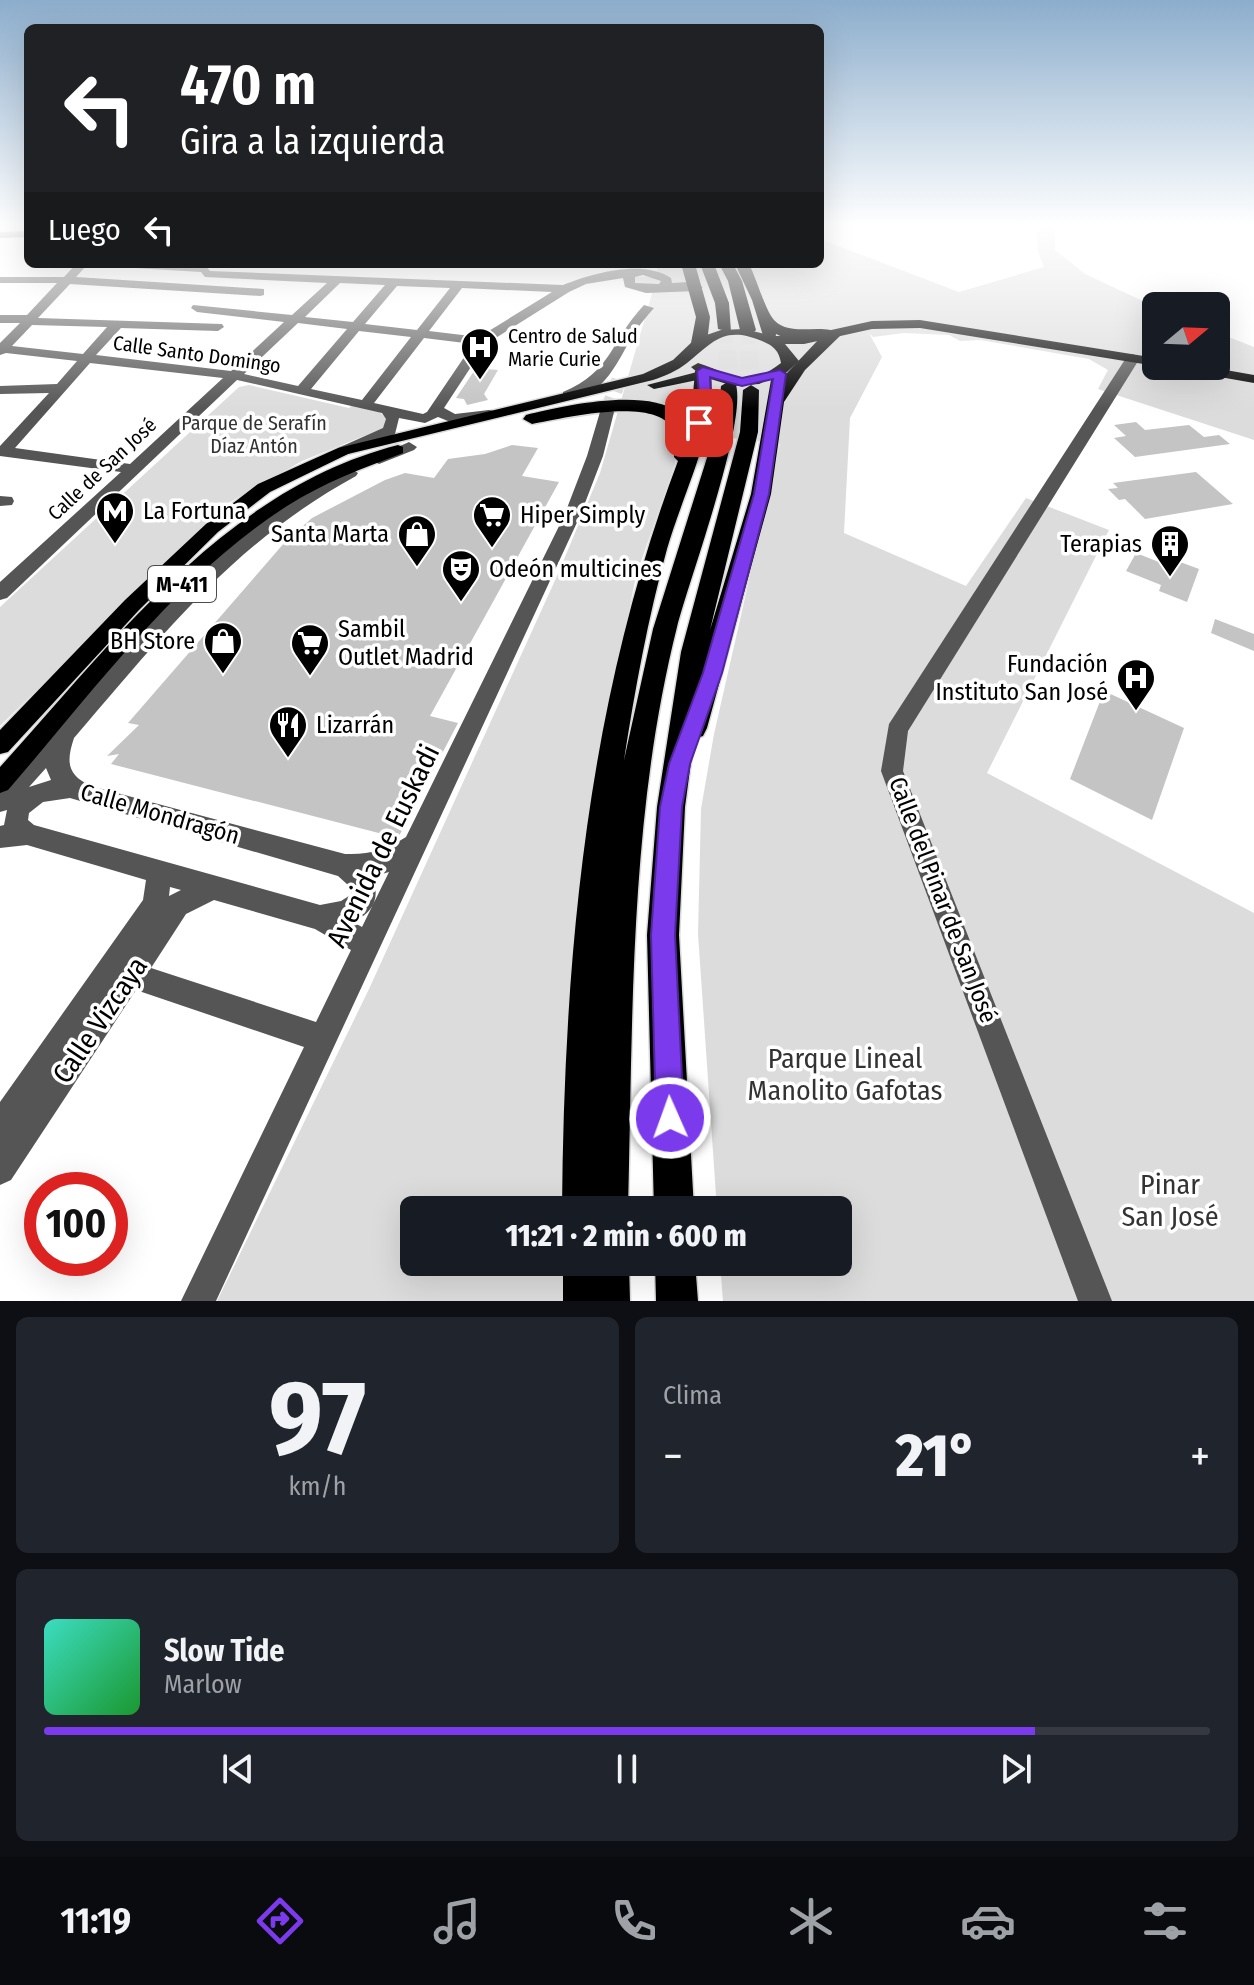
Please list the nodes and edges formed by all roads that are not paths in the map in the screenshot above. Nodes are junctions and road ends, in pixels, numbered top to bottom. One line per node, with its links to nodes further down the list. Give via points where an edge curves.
1 (61, 287): 21 (street)
2 (174, 287): 14 (street)
3 (330, 287): 22 (street, Calle de San José)
4 (390, 287): 25 (street)
5 (457, 287): 30 (street)
6 (517, 287): 15 (street)
7 (570, 287): 15 (street)
8 (634, 287): 16 (street)
9 (649, 287): 16 (street)
10 (697, 287): 33 (highway, via 703,317)
11 (716, 287): 27 (highway)
12 (737, 287): 28 (highway)
13 (751, 287): 23 (highway)
14 (195, 288): 17 (street)
15 (565, 289): 32 (street)
16 (645, 290): 19 (street)
17 (260, 292)
18 (197, 308): 22 (street)
19 (648, 308): 43 (street); 47 (street, via 633,322 605,378)
20 (0, 319): 21 (street)
21 (30, 320): 24 (street); 34 (street)
22 (296, 320): 25 (street); 40 (street, Calle de San José)
23 (765, 320): 29 (highway, via 787,334); 31 (highway)
24 (117, 324): 26 (street); 35 (street)
25 (357, 326): 30 (street); 46 (street)
26 (218, 327)
27 (726, 329)
28 (748, 330)
29 (836, 333): 31 (main road); 36 (main road, via 889,323 920,324); 38 (main road); 49 (highway, via 799,367)
30 (419, 335): 32 (street); 48 (street)
31 (770, 340): 33 (main road, via 728,333); 38 (main road, via 785,350)
32 (481, 341): 52 (street)
33 (696, 346): 41 (main road, via 694,362); 47 (main road, via 663,372)
34 (1, 349): 35 (street, Calle Santo Domingo)
35 (86, 358): 40 (street, Calle Santo Domingo); 44 (street)
36 (1142, 360)
37 (1142, 364): 89 (street, Calle del Pinar de San José, via 897,730 892,771)
38 (784, 369): 41 (main road, via 748,382); 49 (highway)
39 (1230, 375): 42 (main road)
40 (237, 376): 46 (street, Calle Santo Domingo); 58 (street, Calle de San José)
41 (719, 379): 54 (main road); 59 (highway, via 705,394); 63 (highway, via 749,432 693,652); 80 (highway, via 726,426 665,629 630,794)
42 (1254, 379)
43 (619, 380)
44 (60, 388): 45 (street); 56 (street)
45 (0, 390)
46 (302, 390): 48 (street, Calle Santo Domingo)
47 (549, 401): 53 (main road)
48 (366, 404): 50 (street, Calle Santo Domingo)
49 (774, 407): 63 (highway, via 761,494 708,688)
50 (385, 408): 52 (street, Calle Santo Domingo, via 422,418); 57 (street, via 393,419 390,431)
51 (607, 412): 69 (street, Avenida de Euskadi, via 572,516)
52 (434, 413): 53 (street, Calle Santo Domingo, via 453,419)
53 (500, 413): 57 (main road)
54 (532, 419): 55 (main road, M-411); 59 (highway, via 622,405 669,416 685,444)
55 (409, 447): 61 (street, via 335,479 259,526); 64 (main road, M-411, via 341,468 248,522 143,625)
56 (2, 451): 58 (street)
57 (343, 451): 62 (main road, via 264,488 212,528)
58 (134, 469): 60 (street, Calle de San José)
59 (675, 499): 79 (highway, via 665,520 618,715 600,825 580,1064)
60 (4, 585)
61 (64, 734): 65 (street, Calle Mondragón, via 56,764); 66 (street)
62 (0, 745)
63 (679, 764): 81 (highway, via 663,935)
64 (0, 783)
65 (69, 788): 67 (street, via 46,789 21,805 16,825); 70 (street, Calle Mondragón)
66 (0, 802)
67 (27, 834): 68 (street); 71 (street)
68 (0, 837)
69 (419, 841): 70 (street, Calle Mondragón, via 393,861 373,868); 74 (street, Avenida de Euskadi)
70 (345, 866): 73 (street, via 362,878 364,897 342,916)
71 (160, 872): 72 (street); 77 (street, Calle Vizcaya, via 155,905)
72 (214, 887): 73 (street); 75 (street, Calle Vizcaya, via 177,905)
73 (320, 918): 74 (street)
74 (368, 945): 76 (street, Avenida de Euskadi)
75 (131, 975): 76 (street); 78 (street, Calle Vizcaya)
76 (323, 1039): 85 (street, Avenida de Euskadi)
77 (0, 1128)
78 (0, 1169)
79 (582, 1196)
80 (609, 1196)
81 (673, 1196)
82 (583, 1276): 86 (highway)
83 (609, 1276): 87 (highway)
84 (676, 1276): 88 (highway)
85 (198, 1301)
86 (584, 1301)
87 (609, 1301)
88 (677, 1301)
89 (1095, 1301)

